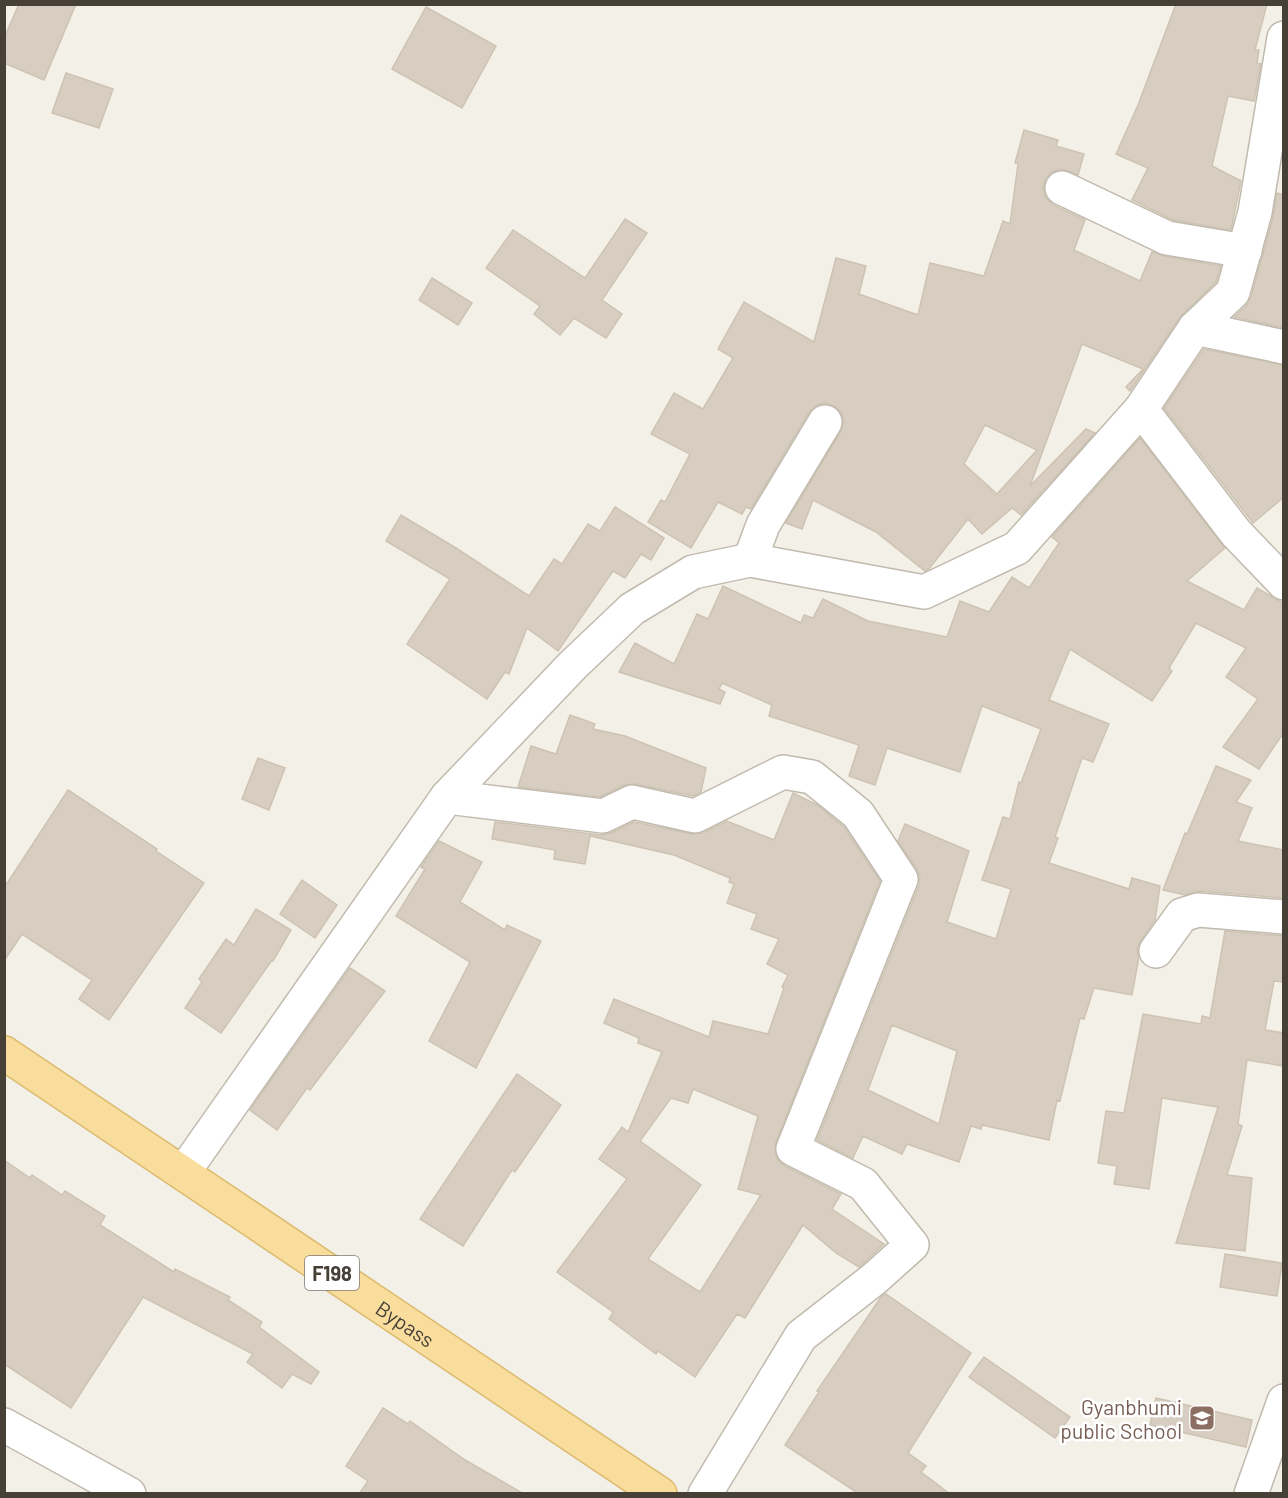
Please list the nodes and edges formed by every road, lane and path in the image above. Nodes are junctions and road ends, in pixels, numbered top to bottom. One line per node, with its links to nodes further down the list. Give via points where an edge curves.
1 (1284, 38): 3 (street, via 1256,212)
2 (1062, 188): 3 (street, via 1167,238)
3 (1245, 251): 4 (street, via 1233,292)
4 (1195, 328): 5 (street); 6 (street)
5 (1284, 346)
6 (1141, 409): 8 (street, via 1017,548 924,592); 9 (street, via 1236,533)
7 (825, 422): 8 (street, via 763,525)
8 (750, 560): 10 (street, via 693,572 633,609 573,665)
9 (1284, 583)
10 (447, 796): 14 (street); 19 (street, via 603,816 632,802 695,816 783,772 812,777 858,814 901,879 793,1149 863,1185 912,1245 801,1336)
11 (1284, 917): 12 (street, via 1198,910 1182,915)
12 (1156, 951)
13 (4, 1053): 14 (main road, Bypass / F198)
14 (183, 1173): 18 (main road, Bypass / F198)
15 (1284, 1401): 20 (street)
16 (4, 1425): 17 (street)
17 (129, 1494)
18 (660, 1494)
19 (705, 1494)
20 (1251, 1494)

